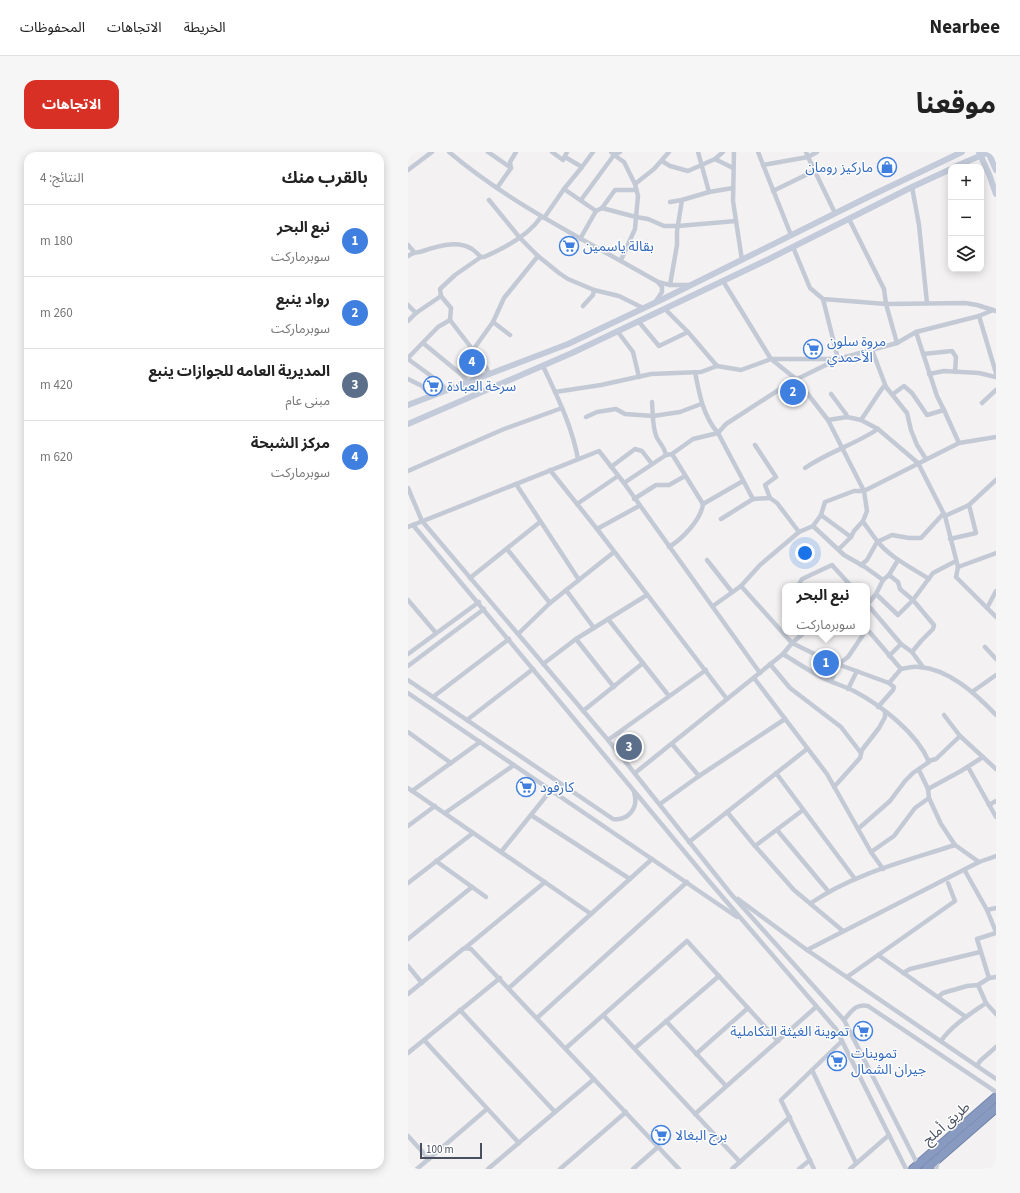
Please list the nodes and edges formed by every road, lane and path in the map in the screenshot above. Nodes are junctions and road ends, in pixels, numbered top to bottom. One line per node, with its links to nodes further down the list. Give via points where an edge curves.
1 (432, 152): 29 (street)
2 (449, 152): 34 (street)
3 (488, 152): 26 (street)
4 (516, 152): 26 (street, via 510,162)
5 (552, 152): 18 (street, via 563,160)
6 (593, 152): 25 (street)
7 (620, 152): 16 (street)
8 (669, 152): 21 (street)
9 (698, 152): 23 (street)
10 (723, 152): 20 (street)
11 (734, 152): 27 (street)
12 (758, 152): 24 (street)
13 (817, 152): 19 (street)
14 (962, 152): 47 (street)
15 (988, 152): 17 (street); 30 (street)
16 (613, 153): 32 (street, via 624,162); 42 (street)
17 (980, 153): 22 (street); 40 (street)
18 (566, 154): 25 (street)
19 (807, 155): 24 (street); 31 (street)
20 (715, 159): 23 (street); 27 (street)
21 (662, 161): 23 (street, via 688,171); 32 (street)
22 (960, 164)
23 (702, 165): 39 (street)
24 (763, 165): 38 (street)
25 (582, 167): 36 (street)
26 (511, 168): 34 (street)
27 (734, 168): 35 (street)
28 (948, 169): 33 (street)
29 (408, 170)
30 (996, 170)
31 (814, 171): 38 (street); 47 (street)
32 (635, 184): 37 (street)
33 (912, 187): 50 (street); 72 (street, via 919,225)
34 (497, 188): 49 (street)
35 (733, 188): 39 (street); 51 (street)
36 (564, 189): 42 (street); 49 (street)
37 (636, 190): 45 (street, via 615,190); 48 (street)
38 (773, 191): 53 (street)
39 (709, 192): 43 (street)
40 (996, 194)
41 (489, 200): 54 (street)
42 (581, 200): 46 (street)
43 (682, 200): 44 (street); 52 (street)
44 (670, 202)
45 (602, 208): 46 (street); 48 (street)
46 (596, 211): 55 (street)
47 (835, 213): 53 (street)
48 (636, 217): 52 (street, via 664,226); 62 (street, via 635,229)
49 (543, 218): 54 (street); 55 (street)
50 (849, 219): 57 (street); 73 (street, via 884,288)
51 (736, 221): 52 (street); 63 (street)
52 (678, 226): 66 (street)
53 (791, 235): 63 (street)
54 (520, 238): 60 (street); 61 (street, via 499,251)
55 (580, 239): 62 (street)
56 (408, 245): 58 (street)
57 (793, 247): 64 (street); 70 (street, via 810,288)
58 (414, 252): 59 (street); 61 (street, via 436,246 460,244 472,249)
59 (408, 256)
60 (538, 256): 68 (street, via 568,279); 83 (street, via 504,298)
61 (481, 257): 69 (street, via 440,289)
62 (621, 260): 65 (street)
63 (742, 260): 67 (street)
64 (723, 281): 77 (street); 95 (street)
65 (658, 282): 66 (street); 71 (street, via 662,292)
66 (670, 285): 67 (street)
67 (692, 285): 71 (street)
68 (594, 290): 75 (street, via 593,295); 76 (street, via 618,296)
69 (441, 296): 79 (street); 81 (street, via 451,308)
70 (823, 299): 73 (street); 96 (street)
71 (654, 303): 76 (street)
72 (926, 303): 73 (street); 78 (street, via 965,303)
73 (886, 304): 90 (street)
74 (408, 305): 79 (street)
75 (583, 306)
76 (643, 308): 103 (street, via 568,344)
77 (665, 309): 84 (street); 86 (street)
78 (994, 310): 80 (street)
79 (416, 313): 82 (street)
80 (979, 316): 87 (street); 97 (street)
81 (450, 320): 89 (street, via 438,327); 91 (street)
82 (408, 321)
83 (493, 322): 88 (street); 91 (street)
84 (639, 322): 85 (street); 86 (street, via 659,346)
85 (618, 332): 98 (street); 105 (street, via 632,352)
86 (688, 332): 99 (street)
87 (916, 332): 90 (street); 93 (street)
88 (510, 335)
89 (423, 343): 94 (street); 109 (street)
90 (897, 343): 92 (street)
91 (473, 350): 103 (street)
92 (872, 350): 96 (street); 110 (street)
93 (923, 354): 101 (street, via 952,351 956,357); 104 (street)
94 (408, 359): 111 (street)
95 (771, 359): 96 (street); 99 (street, via 741,370); 108 (street)
96 (838, 359): 108 (street)
97 (995, 363): 102 (street)
98 (543, 366): 113 (street); 128 (street)
99 (717, 366): 100 (street)
100 (695, 372): 105 (street); 119 (street)
101 (954, 372): 104 (street); 106 (street)
102 (996, 373)
103 (489, 374): 109 (street)
104 (929, 374): 122 (street)
105 (639, 377): 113 (street)
106 (996, 377)
107 (408, 379): 116 (street, via 422,386)
108 (796, 379): 126 (street); 130 (street, via 726,424)
109 (468, 382): 111 (street)
110 (885, 385): 127 (street); 138 (street, via 907,413 917,445)
111 (447, 390): 116 (street)
112 (996, 390): 118 (street)
113 (555, 392): 121 (street)
114 (831, 394): 125 (street)
115 (893, 394): 122 (street, via 904,386 912,393 927,416)
116 (431, 396): 120 (street)
117 (652, 402): 123 (street)
118 (982, 403)
119 (701, 404): 123 (street, via 680,412); 130 (street)
120 (408, 405)
121 (562, 408): 137 (street, via 574,439); 144 (street, via 504,429)
122 (944, 410): 132 (street)
123 (653, 416): 124 (street, via 625,414 616,409); 136 (street, via 657,438 665,447)
124 (586, 417)
125 (847, 417): 126 (street); 127 (street)
126 (828, 420): 134 (street)
127 (861, 420): 129 (street)
128 (408, 424)
129 (878, 429): 134 (street); 139 (street)
130 (718, 433): 135 (street, via 693,439); 148 (street)
131 (996, 436): 132 (street)
132 (959, 443): 138 (street)
133 (755, 445): 153 (street, via 776,477 765,485)
134 (842, 448): 142 (street); 152 (street)
135 (672, 454): 136 (street); 146 (street)
136 (666, 455): 140 (street)
137 (578, 459): 141 (street, via 600,451); 143 (street)
138 (926, 459): 139 (street)
139 (918, 463): 152 (street); 161 (street)
140 (652, 464): 141 (street, via 642,451 636,449); 149 (street)
141 (611, 467): 145 (street)
142 (804, 468)
143 (550, 470): 150 (street); 156 (street)
144 (408, 471)
145 (618, 476): 149 (street); 156 (street)
146 (685, 476): 154 (street, via 669,485 656,485); 157 (street)
147 (996, 480): 158 (street)
148 (743, 481): 155 (street); 157 (street)
149 (624, 483): 154 (street)
150 (516, 484): 163 (street); 164 (street)
151 (408, 488): 163 (street)
152 (864, 491): 160 (street, via 854,490 825,502); 165 (street, via 867,512)
153 (770, 498): 155 (street); 170 (street, via 778,503)
154 (634, 499): 159 (street)
155 (753, 499): 162 (street)
156 (577, 504): 169 (street)
157 (703, 504): 174 (street, via 702,512 676,543)
158 (969, 505): 161 (street); 172 (street, via 976,533)
159 (639, 506): 169 (street); 174 (street)
160 (821, 515): 167 (street); 171 (street)
161 (944, 515): 172 (street); 173 (street, via 921,538 892,535)
162 (720, 519)
163 (422, 521): 166 (street); 185 (street)
164 (540, 522): 175 (street); 186 (street)
165 (863, 522): 171 (street); 173 (street)
166 (414, 525): 168 (street); 200 (street)
167 (813, 526): 170 (street); 176 (street)
168 (408, 527)
169 (597, 529): 177 (street)
170 (798, 532): 191 (street)
171 (851, 537): 176 (street)
172 (950, 539): 181 (street)
173 (877, 542): 180 (street); 182 (street, via 867,560)
174 (669, 547): 202 (street)
175 (507, 548): 185 (street); 201 (street)
176 (839, 549): 182 (street)
177 (614, 552): 186 (street); 196 (street)
178 (996, 554): 183 (street)
179 (707, 560): 194 (street)
180 (898, 560): 184 (street); 188 (street)
181 (956, 561): 183 (street); 188 (street, via 933,573)
182 (861, 565): 187 (street)
183 (958, 567): 204 (street, via 956,577)
184 (889, 575): 187 (street); 198 (street)
185 (470, 578): 212 (street)
186 (579, 580): 192 (street)
187 (883, 580): 195 (street)
188 (929, 580): 198 (street)
189 (800, 583): 190 (street, via 802,579 832,565)
190 (848, 583)
191 (741, 586): 194 (street); 210 (street)
192 (566, 590): 201 (street); 208 (street)
193 (996, 591): 204 (street)
194 (732, 592): 202 (street)
195 (876, 594): 198 (street, via 898,615); 199 (street)
196 (647, 595): 207 (street); 234 (street)
197 (408, 600): 209 (street)
198 (913, 600): 221 (street, via 934,625)
199 (870, 601)
200 (479, 602): 205 (street); 209 (street)
201 (550, 603): 212 (street)
202 (712, 606): 236 (street)
203 (870, 608): 219 (street)
204 (986, 608): 206 (street)
205 (484, 609): 216 (street); 230 (street)
206 (996, 617)
207 (608, 619): 208 (street); 226 (street)
208 (594, 628): 217 (street)
209 (436, 633): 222 (street)
210 (782, 633)
211 (870, 633): 224 (street)
212 (518, 634): 227 (street)
213 (784, 635): 218 (street)
214 (802, 635): 218 (street)
215 (863, 635): 229 (street, via 848,657)
216 (509, 639): 232 (street); 247 (street)
217 (576, 639): 227 (street); 242 (street)
218 (792, 644): 223 (street); 229 (street)
219 (901, 644): 221 (street); 224 (street)
220 (985, 647): 225 (street)
221 (912, 652): 231 (street)
222 (408, 654)
223 (783, 654): 228 (street); 240 (street)
224 (889, 656): 233 (street)
225 (996, 659)
226 (643, 663): 242 (street); 246 (street)
227 (543, 664): 250 (street)
228 (770, 664): 236 (street); 262 (street, via 790,688 842,727)
229 (839, 664): 235 (street); 240 (street)
230 (408, 666)
231 (923, 668): 233 (street, via 918,666); 244 (street, via 942,672)
232 (534, 669): 255 (street); 276 (street)
233 (901, 669): 241 (street)
234 (706, 670): 246 (street); 248 (street)
235 (857, 671): 241 (street); 243 (street)
236 (760, 673): 238 (street)
237 (996, 675): 244 (street)
238 (754, 678): 248 (street); 254 (street)
239 (408, 680): 247 (street)
240 (831, 681): 243 (street)
241 (889, 683): 249 (street, via 894,687 893,690)
242 (614, 687): 250 (street)
243 (848, 689): 249 (street)
244 (972, 692): 253 (street)
245 (408, 693): 259 (street)
246 (669, 696): 258 (street)
247 (433, 697): 255 (street)
248 (727, 699): 260 (street)
249 (878, 707): 251 (street)
250 (583, 711): 258 (street)
251 (885, 712): 262 (street, via 879,728); 264 (street, via 914,737)
252 (944, 715): 257 (street)
253 (996, 715)
254 (785, 719): 261 (street); 272 (street)
255 (467, 720): 276 (street, via 613,819 624,818 634,809)
256 (408, 732): 265 (street)
257 (960, 736): 263 (street); 264 (street, via 936,759)
258 (608, 740): 270 (street)
259 (480, 742): 265 (street); 266 (street)
260 (672, 744): 270 (street); 272 (street)
261 (807, 749): 271 (street); 273 (street)
262 (861, 753): 273 (street, via 860,758)
263 (984, 757): 267 (street); 268 (street)
264 (928, 761): 269 (street)
265 (451, 763): 274 (street)
266 (514, 765): 275 (street); 285 (street)
267 (968, 767): 277 (street); 281 (street)
268 (996, 769)
269 (919, 770): 277 (street); 289 (street, via 905,781 890,801)
270 (635, 773): 280 (street)
271 (776, 773): 283 (street); 284 (street)
272 (699, 776): 280 (street)
273 (834, 787): 289 (street)
274 (410, 789): 282 (street)
275 (551, 790): 286 (street); 298 (street)
276 (634, 790): 317 (street)
277 (928, 790): 278 (street)
278 (929, 798): 293 (street, via 941,824); 296 (street, via 916,808 894,836)
279 (996, 802): 281 (street)
280 (660, 804): 292 (street)
281 (989, 805): 287 (street)
282 (435, 806): 285 (street); 288 (street)
283 (803, 810): 290 (street); 304 (street)
284 (727, 812): 292 (street); 294 (street)
285 (445, 813): 291 (street)
286 (531, 815): 295 (street); 303 (street)
287 (996, 817)
288 (408, 826)
289 (858, 829): 296 (street)
290 (777, 830): 294 (street); 310 (street)
291 (473, 833): 295 (street); 299 (street)
292 (689, 842): 311 (street)
293 (955, 845): 300 (street); 301 (street)
294 (755, 846): 313 (street, via 794,890)
295 (501, 852): 305 (street)
296 (871, 852): 301 (street)
297 (996, 856): 300 (street)
298 (652, 859): 303 (street); 306 (street)
299 (436, 861): 307 (street); 309 (street)
300 (979, 862): 302 (street)
301 (883, 869): 304 (street)
302 (965, 871): 315 (street); 318 (street)
303 (630, 879): 316 (street)
304 (855, 879): 310 (street)
305 (545, 882): 316 (street); 321 (street)
306 (687, 882): 317 (street); 344 (street)
307 (408, 883)
308 (948, 883): 324 (street, via 955,901)
309 (472, 887): 312 (street); 320 (street)
310 (828, 891): 313 (street)
311 (731, 894): 322 (street); 345 (street)
312 (486, 897)
313 (811, 903): 318 (street)
314 (996, 908): 315 (street)
315 (987, 910): 319 (street)
316 (591, 914): 334 (street)
317 (743, 921): 338 (street)
318 (843, 931): 322 (street)
319 (996, 933): 323 (street, via 977,939)
320 (408, 939)
321 (463, 949): 330 (street, via 469,948 474,951); 332 (street)
322 (807, 950): 328 (street)
323 (980, 952): 326 (street, via 910,968); 331 (street)
324 (878, 955): 326 (street); 328 (street)
325 (408, 966): 332 (street)
326 (903, 973): 336 (street)
327 (719, 976): 339 (street); 342 (street, via 687,941); 346 (street)
328 (847, 977): 350 (street)
329 (996, 977): 331 (street)
330 (500, 978): 334 (street); 340 (street)
331 (989, 978): 333 (street)
332 (422, 983): 335 (street)
333 (978, 985): 336 (street, via 943,993); 337 (street)
334 (509, 988): 344 (street)
335 (408, 994)
336 (938, 997): 343 (street)
337 (986, 1003): 341 (street); 343 (street)
338 (816, 1007): 348 (street); 349 (street, via 836,1029)
339 (748, 1008): 348 (street); 356 (street)
340 (460, 1010): 347 (street); 367 (street)
341 (996, 1014)
342 (604, 1016): 352 (street); 353 (street)
343 (966, 1017): 350 (street, via 944,1036)
344 (537, 1018): 352 (street)
345 (844, 1020): 355 (street); 363 (street, via 858,1005 868,1006)
346 (666, 1021): 353 (street); 356 (street)
347 (424, 1040): 354 (street); 366 (street)
348 (778, 1040): 362 (street)
349 (842, 1041): 357 (street); 359 (street)
350 (941, 1042): 358 (street)
351 (996, 1047): 358 (street)
352 (566, 1048): 360 (street)
353 (635, 1048): 369 (street)
354 (408, 1053)
355 (861, 1053): 357 (street); 380 (street)
356 (696, 1054): 362 (street)
357 (850, 1058): 371 (street)
358 (977, 1066): 361 (street)
359 (812, 1070): 370 (street, via 781,1100); 379 (street)
360 (594, 1078): 367 (street); 368 (street)
361 (996, 1079)
362 (726, 1086): 369 (street)
363 (996, 1092)
364 (996, 1097): 380 (highway, طريق أملج)
365 (996, 1108): 375 (highway, طريق أملج)
366 (487, 1109): 373 (street); 376 (street)
367 (555, 1112): 373 (street)
368 (626, 1112): 374 (street); 383 (street)
369 (695, 1114): 378 (street)
370 (790, 1117): 377 (street); 378 (street)
371 (889, 1135): 379 (street); 390 (street)
372 (408, 1136): 376 (street)
373 (519, 1143): 382 (street)
374 (658, 1147): 384 (street); 385 (street)
375 (938, 1158): 391 (highway, طريق أملج); 392 (street)
376 (428, 1159): 381 (street)
377 (810, 1160): 387 (street); 388 (street)
378 (740, 1162): 386 (street)
379 (856, 1163): 389 (street)
380 (916, 1167)
381 (417, 1169)
382 (488, 1169)
383 (560, 1169)
384 (633, 1169)
385 (679, 1169)
386 (732, 1169)
387 (799, 1169)
388 (814, 1169)
389 (850, 1169)
390 (906, 1169)
391 (926, 1169)
392 (936, 1169)

